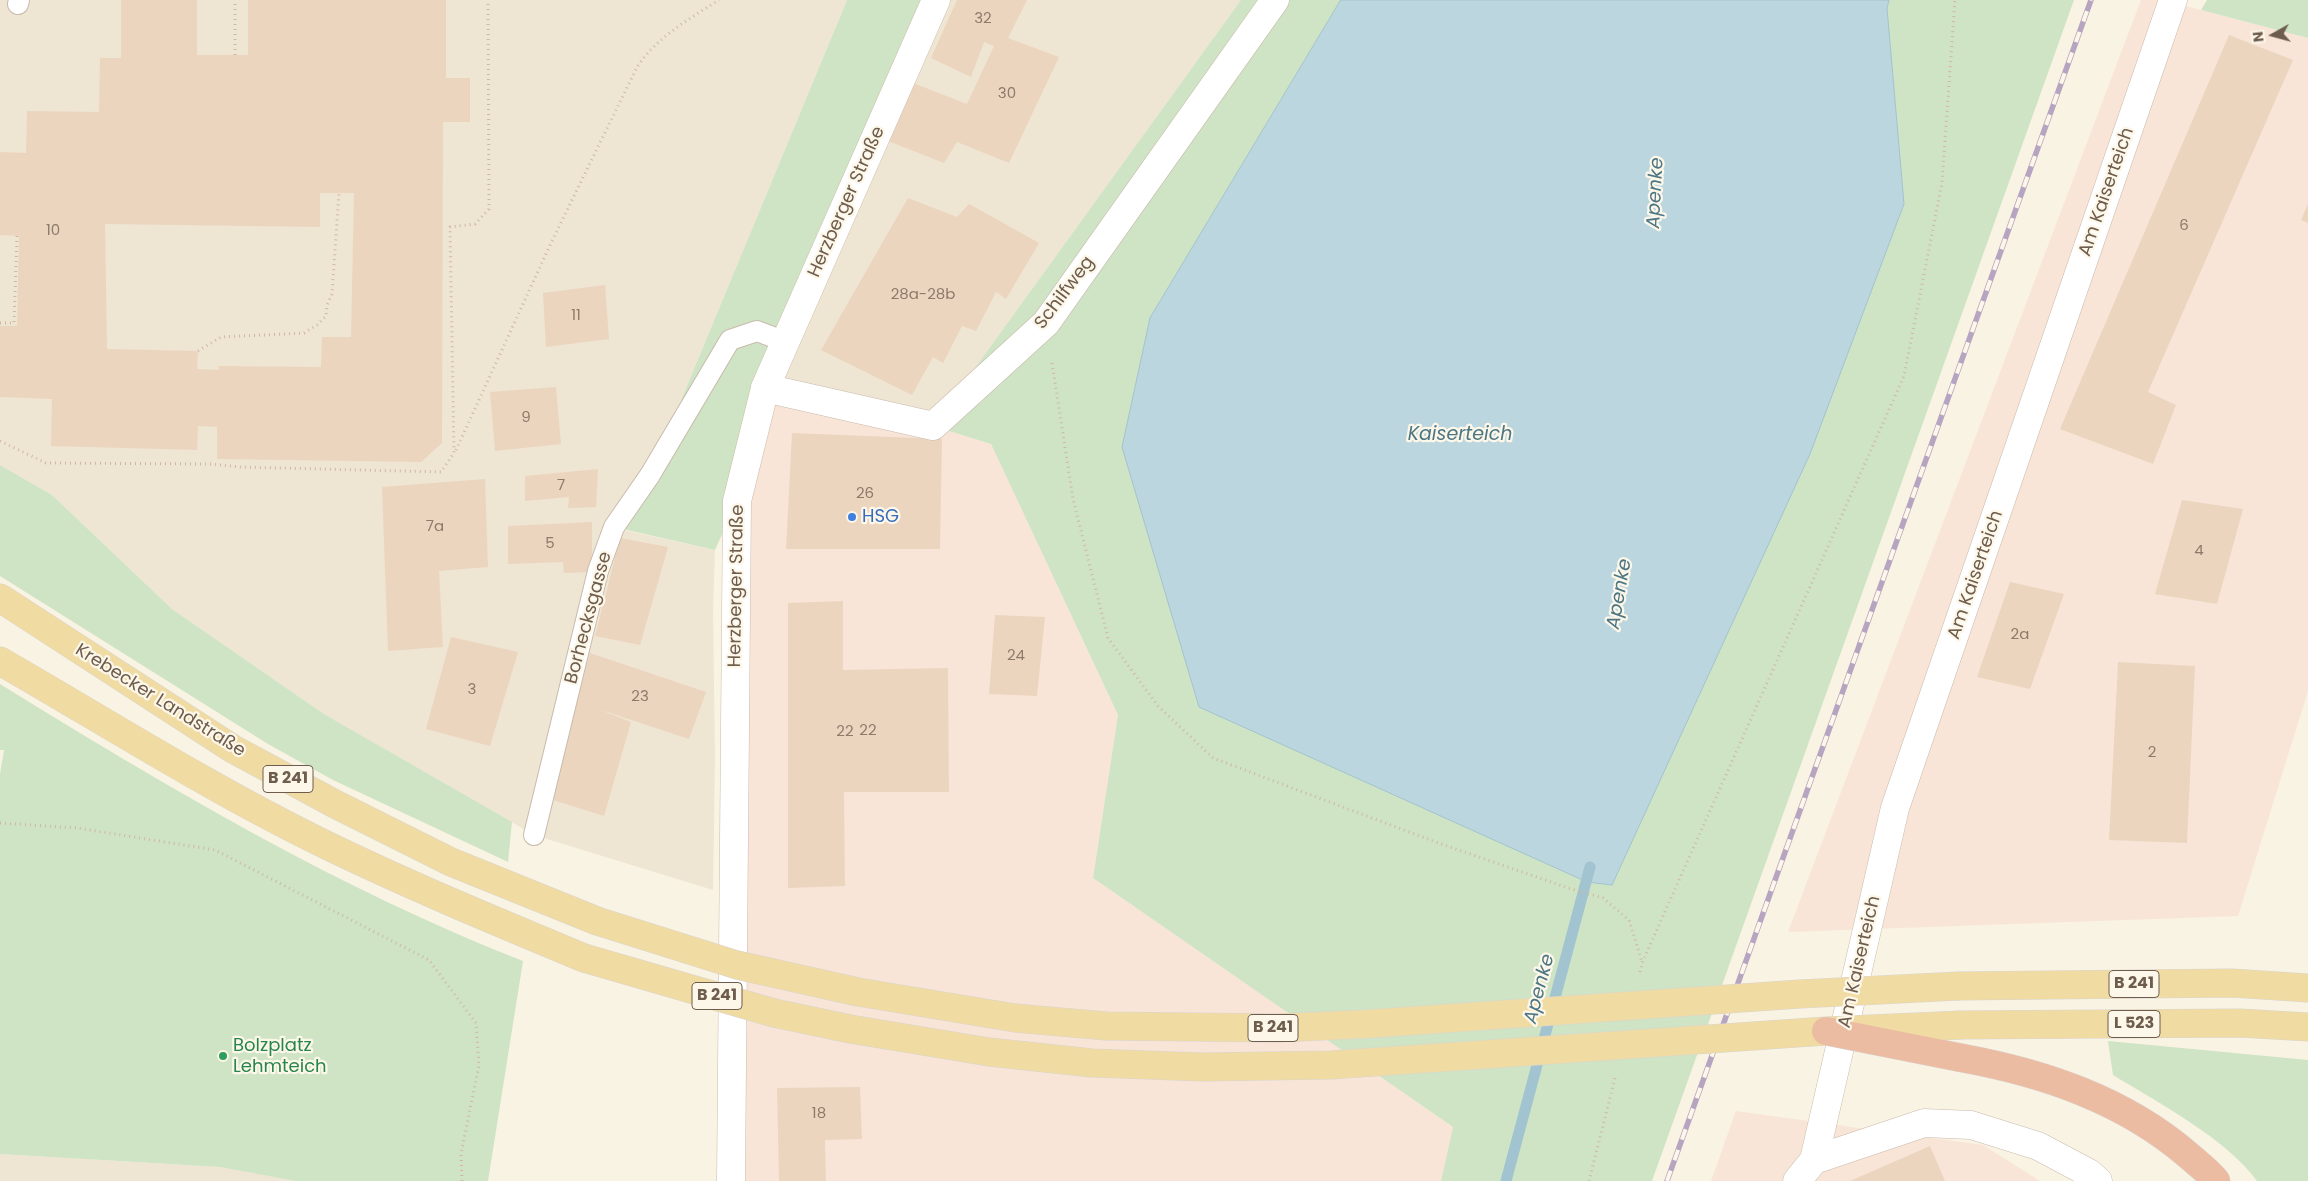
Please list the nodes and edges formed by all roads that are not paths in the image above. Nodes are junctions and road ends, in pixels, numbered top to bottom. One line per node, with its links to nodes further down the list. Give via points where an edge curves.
1 (936, 0): 4 (street, Herzberger Straße)
2 (1275, 0): 5 (street, Schilfweg, via 1046,323 933,426)
3 (2173, 0): 12 (street, Am Kaiserteich, via 1895,808)
4 (786, 342): 5 (street, Herzberger Straße); 8 (lane, Borhecksgasse, via 757,331 730,340 650,475 614,528 598,571)
5 (765, 388): 13 (street, Herzberger Straße, via 737,501)
6 (0, 598): 9 (main road, Krebecker Landstraße / B 241, bridge, via 233,749 451,862 597,921 737,965 858,992 1015,1018 1106,1026 1277,1028 1959,986 2232,983)
7 (0, 661): 11 (main road, B 241, bridge, via 319,842 439,898 584,958 793,1017 989,1052 1092,1063 1203,1067 1331,1065)
8 (534, 835)
9 (2308, 988)
10 (2308, 1027): 11 (main road, L 523, bridge, via 2240,1023 1961,1025)
11 (1826, 1031): 16 (highway, B 241, bridge, via 2035,1074 2078,1089 2124,1111 2170,1140)
12 (1814, 1160): 14 (street); 15 (street, via 1924,1123 1971,1124 2038,1146)
13 (732, 1181)
14 (1797, 1181)
15 (2098, 1181)
16 (2216, 1181)

